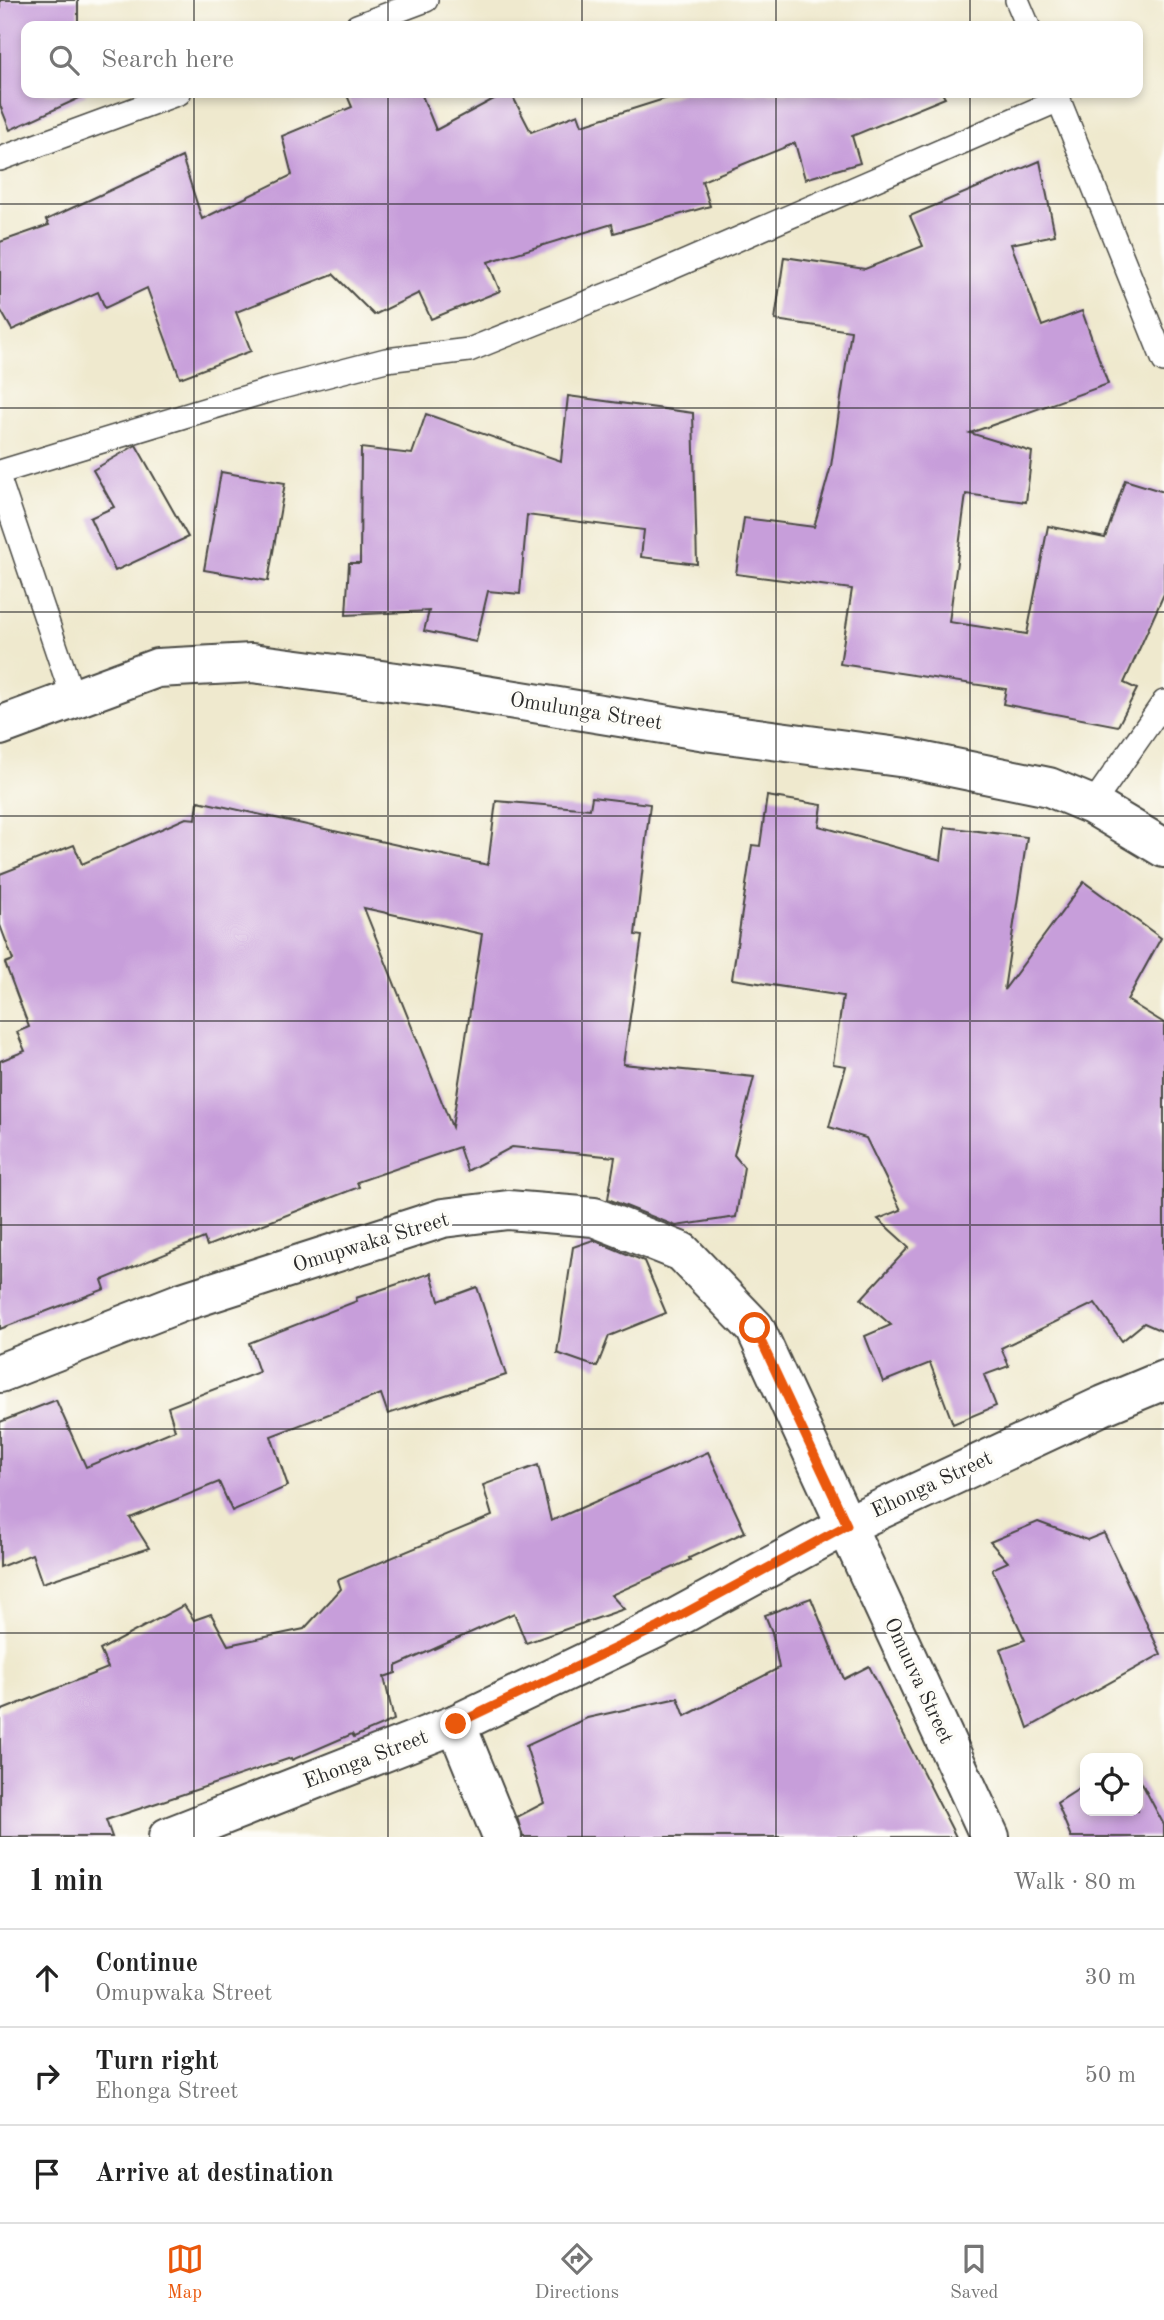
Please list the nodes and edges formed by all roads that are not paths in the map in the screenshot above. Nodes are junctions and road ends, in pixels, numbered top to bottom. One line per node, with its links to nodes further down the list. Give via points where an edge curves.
1 (426, 0): 3 (lane)
2 (1017, 0): 4 (lane)
3 (370, 21)
4 (1026, 21)
5 (165, 98): 8 (lane)
6 (1055, 98): 10 (lane, via 641,281 469,350 386,360 270,390)
7 (1057, 98): 9 (lane)
8 (0, 159)
9 (1164, 361)
10 (0, 472)
11 (0, 482): 12 (lane)
12 (73, 698): 14 (street, Omulunga Street); 15 (street, Omulunga Street, via 157,668 252,663 906,758 1049,787)
13 (1164, 702): 15 (lane)
14 (0, 726)
15 (1092, 805): 16 (street, Omulunga Street)
16 (1164, 848)
17 (0, 1373): 19 (street, Omupwaka Street, via 182,1302 443,1218 508,1210 594,1217 682,1252 755,1328)
18 (1164, 1380): 19 (street, Ehonga Street)
19 (847, 1525): 20 (street, Ehonga Street, via 659,1627); 23 (street, Omuuva Street)
20 (456, 1724): 21 (street, Ehonga Street); 22 (street)
21 (168, 1837)
22 (502, 1837)
23 (990, 1837)

